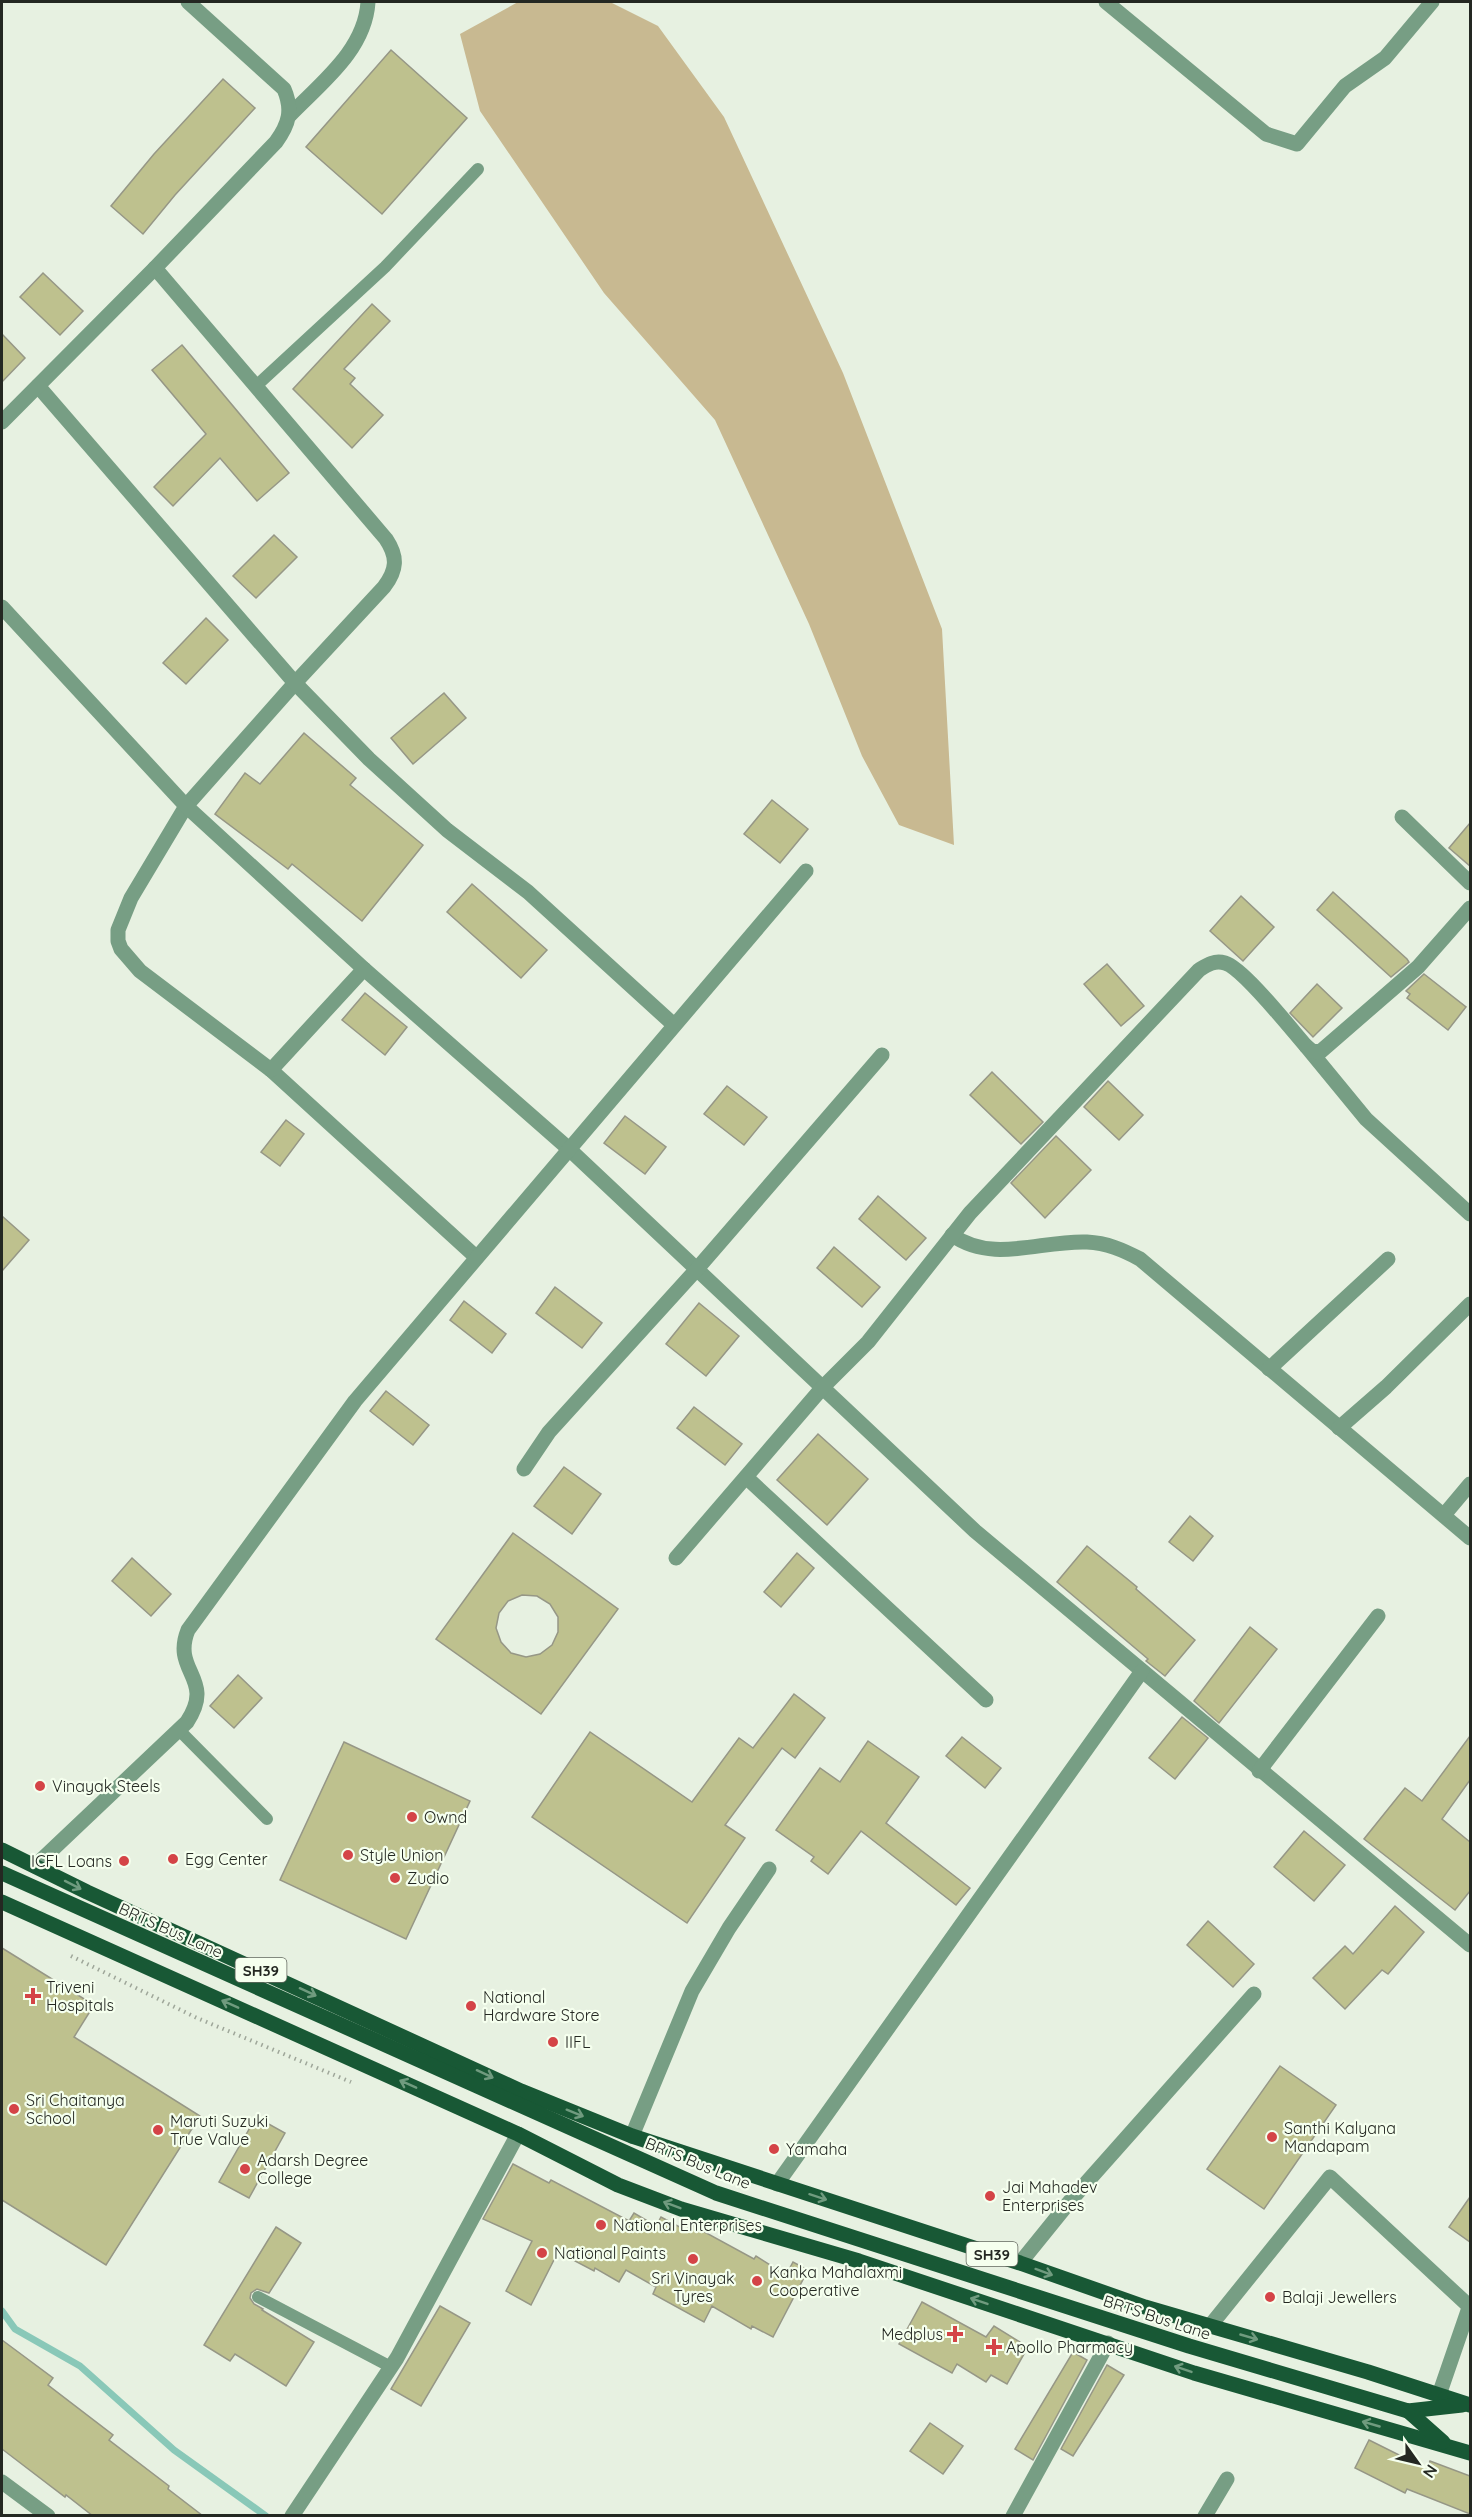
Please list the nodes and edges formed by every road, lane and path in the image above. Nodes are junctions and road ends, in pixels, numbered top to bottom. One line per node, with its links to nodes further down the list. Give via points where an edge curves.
1 (189, 2): 5 (street, via 284,89)
2 (369, 2): 5 (street, via 368,16 347,57)
3 (1106, 2): 4 (street, via 1266,134 1297,144 1344,86 1385,58)
4 (1432, 2)
5 (290, 115): 7 (street, via 276,142)
6 (478, 169): 9 (lane, via 385,267)
7 (155, 268): 8 (street); 9 (street)
8 (38, 386): 10 (street); 12 (street)
9 (256, 386): 12 (street, via 386,539 395,556 394,571 384,587)
10 (2, 422)
11 (5, 618): 13 (street)
12 (295, 683): 13 (street); 19 (street, via 369,759 447,830 528,892)
13 (186, 806): 18 (street); 22 (street, via 131,898 118,930 118,941 140,971)
14 (1402, 817): 16 (street)
15 (806, 871): 19 (street)
16 (1470, 883)
17 (1470, 908): 20 (street, via 1418,967 1325,1049 1316,1052)
18 (364, 969): 22 (street); 23 (street)
19 (674, 1025): 23 (street)
20 (1306, 1046): 24 (street, via 1366,1119); 25 (street, via 1236,969 1226,963 1209,963 1191,977 1056,1119)
21 (882, 1055): 28 (street)
22 (271, 1070): 26 (street)
23 (569, 1149): 26 (street); 28 (street)
24 (1470, 1214)
25 (952, 1235): 30 (street, via 964,1244 986,1250 1087,1242 1113,1246 1140,1259); 31 (street, via 868,1342)
26 (476, 1257): 42 (street, via 355,1401 193,1620 182,1649 195,1681 197,1702)
27 (1388, 1259): 30 (street)
28 (697, 1269): 31 (street); 33 (street, via 549,1432)
29 (1470, 1304): 32 (street)
30 (1269, 1369): 32 (street)
31 (822, 1387): 34 (street); 40 (street, via 975,1531)
32 (1339, 1428): 36 (street)
33 (524, 1469)
34 (746, 1477): 38 (street); 41 (street)
35 (1470, 1484): 36 (street)
36 (1444, 1515): 37 (street)
37 (1470, 1538)
38 (676, 1558)
39 (1378, 1616): 43 (street)
40 (1142, 1671): 43 (street); 56 (street)
41 (986, 1700)
42 (178, 1730): 44 (lane); 46 (street)
43 (1259, 1771): 52 (street)
44 (267, 1819)
45 (2, 1850): 46 (main road, SH39)
46 (35, 1866): 49 (main road); 55 (main road, SH39, one-way to 55, via 521,2091)
47 (769, 1869): 55 (street, via 692,1991)
48 (2, 1873): 49 (main road, BRTS Bus Lane)
49 (19, 1881): 50 (main road); 65 (main road, BRTS Bus Lane, via 716,2193 1189,2346)
50 (2, 1897)
51 (2, 1902): 54 (main road, SH39, one-way to 51)
52 (1470, 1945)
53 (1254, 1994): 57 (street)
54 (518, 2134): 61 (main road, SH39, one-way to 54, via 859,2260 681,2209 618,2185); 62 (street)
55 (632, 2136): 56 (main road, SH39)
56 (777, 2184): 57 (main road, SH39, one-way to 57)
57 (1020, 2263): 60 (main road, SH39, one-way to 60)
58 (258, 2297): 62 (lane)
59 (1470, 2306): 60 (street, via 1330,2177); 63 (street)
60 (1210, 2326): 63 (main road, SH39, one-way to 63)
61 (1108, 2343): 66 (main road, SH39, one-way to 61, via 1194,2373); 72 (street)
62 (392, 2367): 71 (street)
63 (1439, 2395): 64 (main road, SH39)
64 (1469, 2405): 65 (main road)
65 (1408, 2411): 66 (main road)
66 (1447, 2446): 67 (main road, SH39)
67 (1470, 2453)
68 (1227, 2480): 73 (street)
69 (2, 2482): 70 (street)
70 (48, 2516)
71 (292, 2516)
72 (1013, 2516)
73 (1205, 2516)

